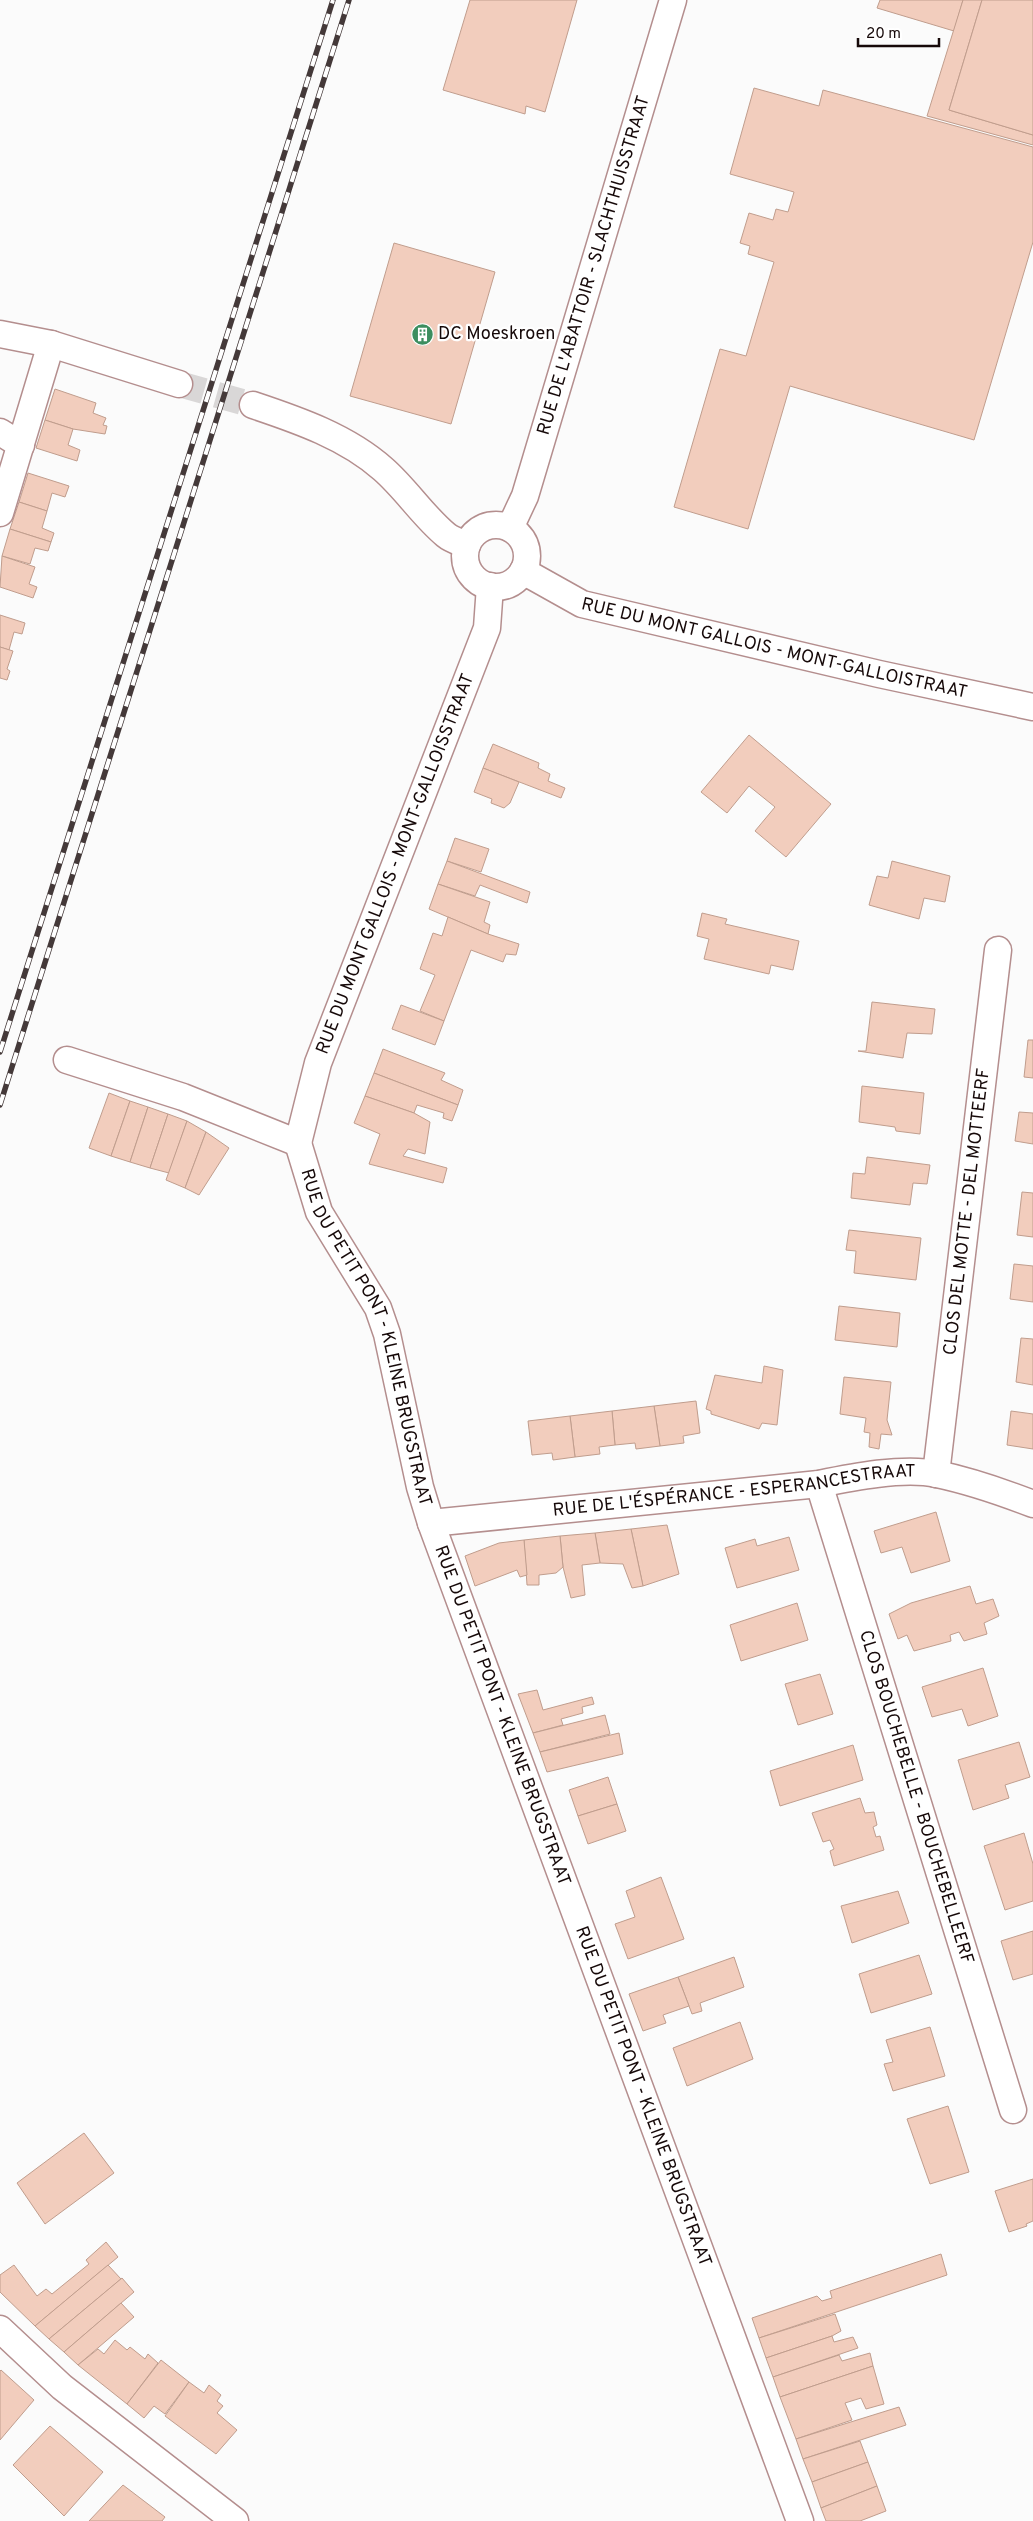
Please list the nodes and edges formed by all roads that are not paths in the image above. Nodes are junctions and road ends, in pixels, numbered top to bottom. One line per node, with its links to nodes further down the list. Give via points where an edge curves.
1 (673, 0): 8 (street, RUE DE L'ABATTOIR - SLACHTHUISSTRAAT, via 525,496)
2 (0, 334): 3 (street)
3 (51, 344): 4 (street); 6 (street)
4 (179, 384)
5 (253, 405): 9 (street, via 298,420 362,453 383,468 447,536)
6 (11, 438): 7 (street)
7 (0, 513)
8 (510, 528): 9 (street, via 484,527 471,537); 10 (street, via 518,534 525,547)
9 (467, 545): 11 (street, via 466,566 480,582)
10 (523, 571): 11 (street, via 509,584); 12 (street, RUE DU MONT GALLOIS - MONT-GALLOISTRAAT, via 582,604)
11 (490, 586): 15 (street, RUE DU MONT GALLOIS - MONT-GALLOISSTRAAT, via 487,628 318,1063)
12 (1033, 707)
13 (998, 950): 16 (street, CLOS DEL MOTTE - DEL MOTTEERF)
14 (66, 1060): 15 (street, RUE DU PETIT PONT - KLEINE BRUGSTRAAT, via 183,1097)
15 (298, 1142): 19 (street, RUE DU PETIT PONT - KLEINE BRUGSTRAAT, via 319,1212 378,1308 388,1334 420,1487)
16 (936, 1474): 17 (street, RUE DE L'ÉSPÉRANCE - ESPERANCESTRAAT, via 857,1476); 18 (street, RUE DE L'ÉSPÉRANCE - ESPERANCESTRAAT)
17 (819, 1484): 19 (street, RUE DE L'ÉSPÉRANCE - ESPERANCESTRAAT); 20 (street, CLOS BOUCHEBELLE - BOUCHEBELLEERF)
18 (1033, 1504)
19 (431, 1523): 23 (street, RUE DU PETIT PONT - KLEINE BRUGSTRAAT)
20 (1013, 2110)
21 (0, 2329): 22 (street, via 62,2387)
22 (235, 2521)
23 (800, 2521)

